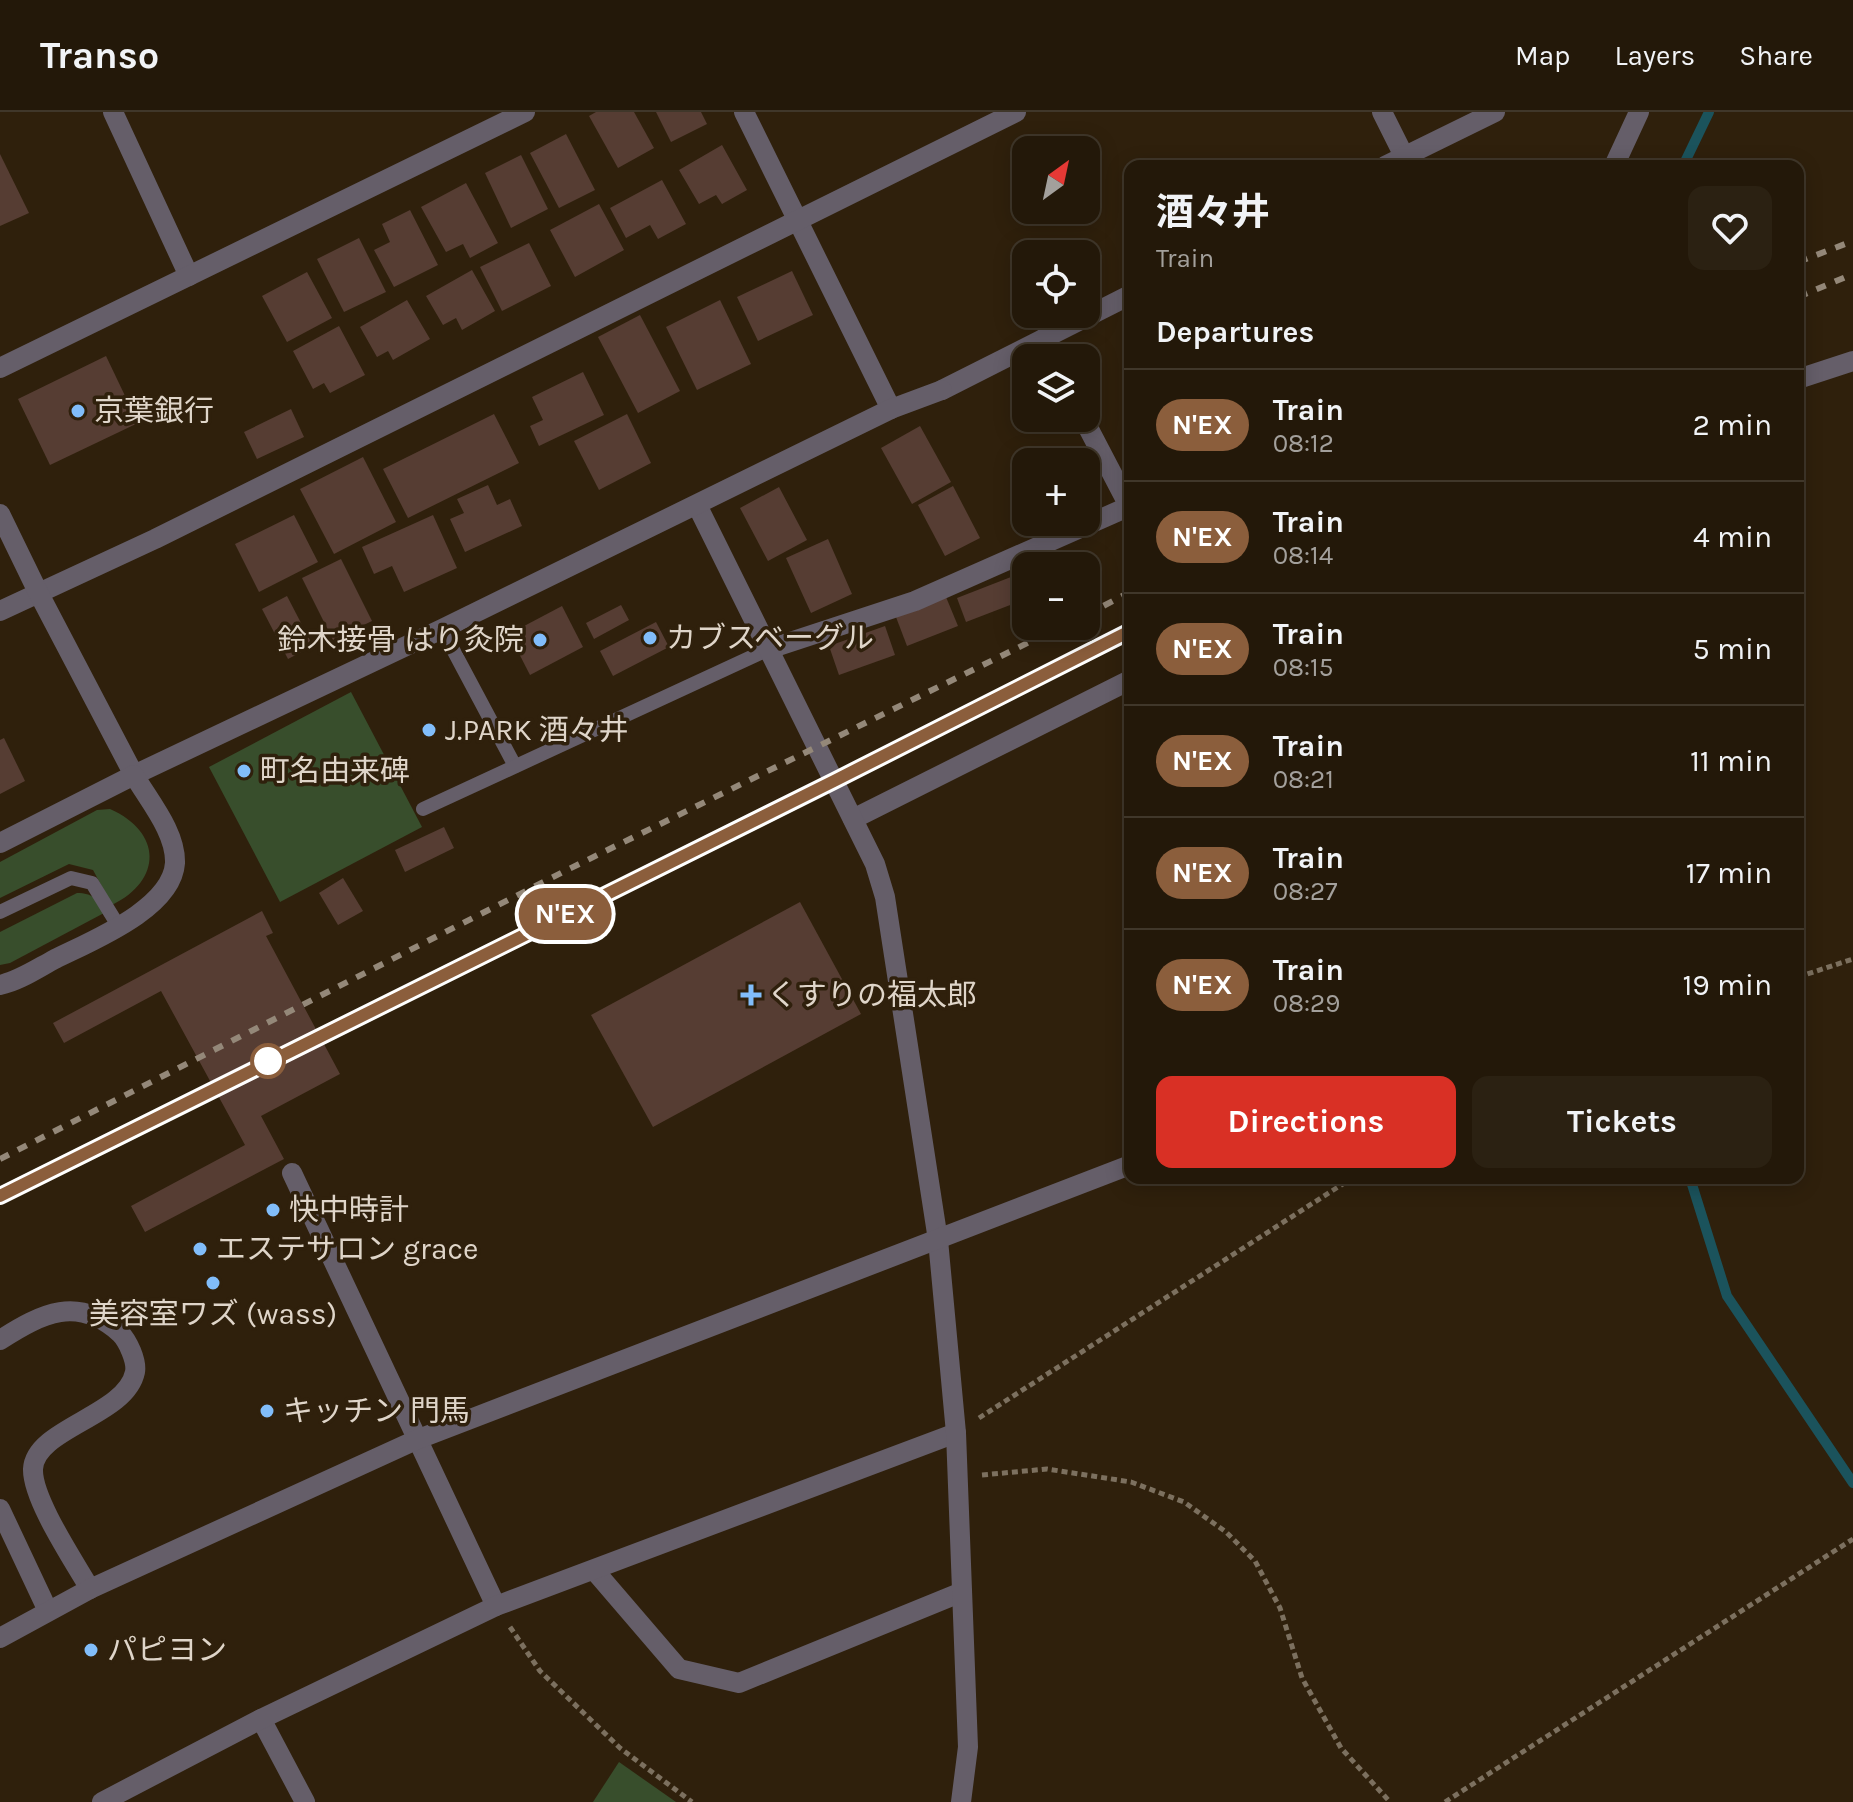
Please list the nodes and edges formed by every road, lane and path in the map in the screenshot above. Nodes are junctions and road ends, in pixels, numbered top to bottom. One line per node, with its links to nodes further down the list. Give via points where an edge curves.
1 (113, 112): 12 (street)
2 (525, 112): 12 (street)
3 (744, 112): 11 (street)
4 (1016, 112): 11 (street)
5 (1382, 112): 8 (street)
6 (1495, 112): 8 (street)
7 (1639, 112): 10 (street)
8 (1404, 156): 9 (street)
9 (1396, 160)
10 (1617, 160)
11 (797, 219): 19 (street); 25 (street, via 155,539)
12 (189, 276): 17 (street)
13 (1124, 298): 14 (street)
14 (1043, 339): 15 (street); 19 (street, via 942,390)
15 (1046, 344)
16 (1853, 361): 18 (street)
17 (0, 368)
18 (1804, 377)
19 (891, 409): 22 (street)
20 (1090, 432): 21 (street)
21 (1124, 496)
22 (697, 505): 27 (street); 28 (street)
23 (1124, 508): 28 (street, via 915,601)
24 (0, 514): 25 (street)
25 (38, 592): 26 (street); 31 (street)
26 (0, 611)
27 (442, 629): 30 (lane); 31 (street)
28 (769, 649): 30 (lane); 33 (street)
29 (1124, 683): 33 (street)
30 (515, 766): 32 (lane)
31 (134, 775): 34 (street); 36 (street, via 170,836 175,866 163,891)
32 (423, 809)
33 (853, 819): 43 (street, via 885,897)
34 (0, 843)
35 (0, 912): 36 (lane, via 71,878 92,883)
36 (119, 927): 39 (street)
37 (1853, 959): 38 (path)
38 (1804, 975)
39 (0, 985)
40 (1124, 1167): 43 (street)
41 (292, 1173): 46 (street)
42 (1343, 1184): 45 (path)
43 (938, 1240): 45 (street); 46 (street)
44 (0, 1340): 51 (street, via 29,1321 86,1311 125,1338 136,1367 131,1387 68,1428 33,1465 35,1485)
45 (956, 1433): 47 (street); 50 (street)
46 (416, 1440): 51 (street); 53 (street)
47 (958, 1477): 52 (street); 61 (path, via 1047,1469 1131,1482 1184,1502 1226,1532 1255,1561 1280,1608 1302,1678 1341,1748)
48 (0, 1509): 54 (street)
49 (1853, 1539): 62 (path)
50 (594, 1570): 52 (street, via 679,1669 739,1683); 53 (street)
51 (90, 1589): 54 (street)
52 (962, 1592): 60 (street, via 968,1747)
53 (496, 1606): 56 (street); 59 (path, via 540,1671 620,1748)
54 (48, 1611): 55 (street)
55 (0, 1638)
56 (261, 1719): 57 (street); 58 (street)
57 (102, 1802)
58 (305, 1802)
59 (692, 1802)
60 (961, 1802)
61 (1390, 1802)
62 (1445, 1802)

